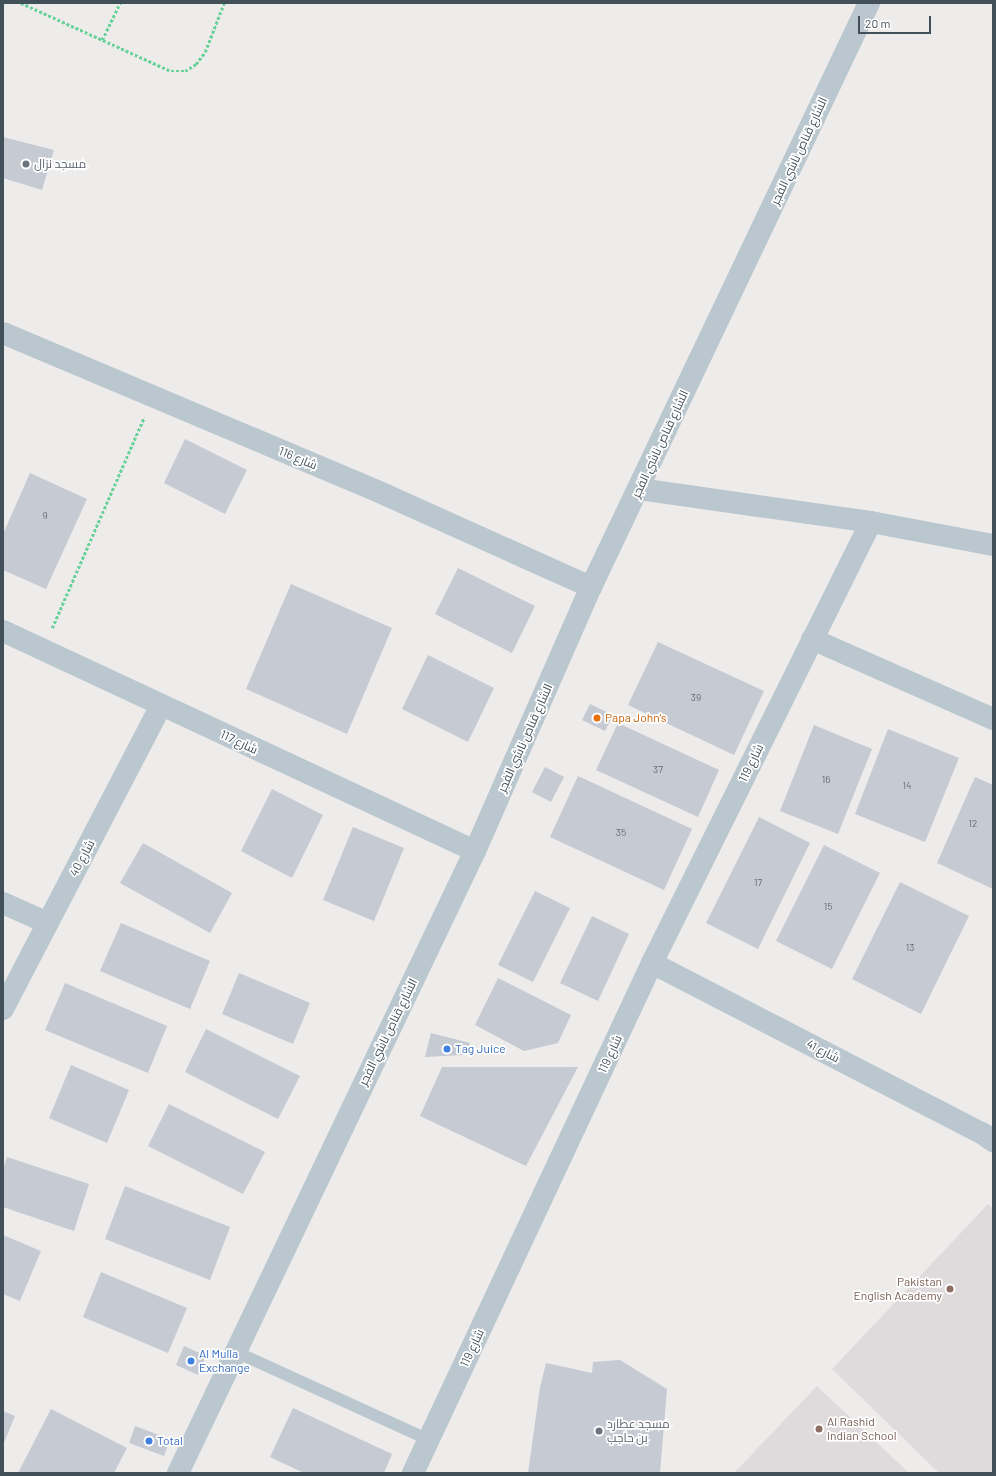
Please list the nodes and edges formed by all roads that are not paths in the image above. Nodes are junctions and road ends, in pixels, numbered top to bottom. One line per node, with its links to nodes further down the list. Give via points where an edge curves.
1 (869, 3): 3 (street, الشارع قناص ناشي الفجر)
2 (3, 333): 6 (street, شارع 116, via 386,495)
3 (639, 489): 4 (street); 6 (street, الشارع قناص ناشي الفجر)
4 (871, 522): 5 (street); 8 (street, شارع 119)
5 (993, 545)
6 (591, 587): 11 (street, الشارع قناص ناشي الفجر)
7 (3, 631): 9 (street, شارع 117)
8 (812, 639): 10 (street); 14 (street, شارع 119)
9 (161, 706): 11 (street, شارع 117); 13 (street, شارع 40)
10 (993, 719)
11 (475, 851): 17 (street, الشارع قناص ناشي الفجر)
12 (3, 903): 13 (street)
13 (48, 923): 15 (street, شارع 40)
14 (652, 963): 16 (street, شارع 41, via 982,1133); 18 (street, شارع 119)
15 (3, 1009)
16 (993, 1141)
17 (236, 1352): 18 (lane); 19 (street, الشارع قناص ناشي الفجر)
18 (429, 1440): 20 (street, شارع 119)
19 (178, 1473)
20 (413, 1473)

